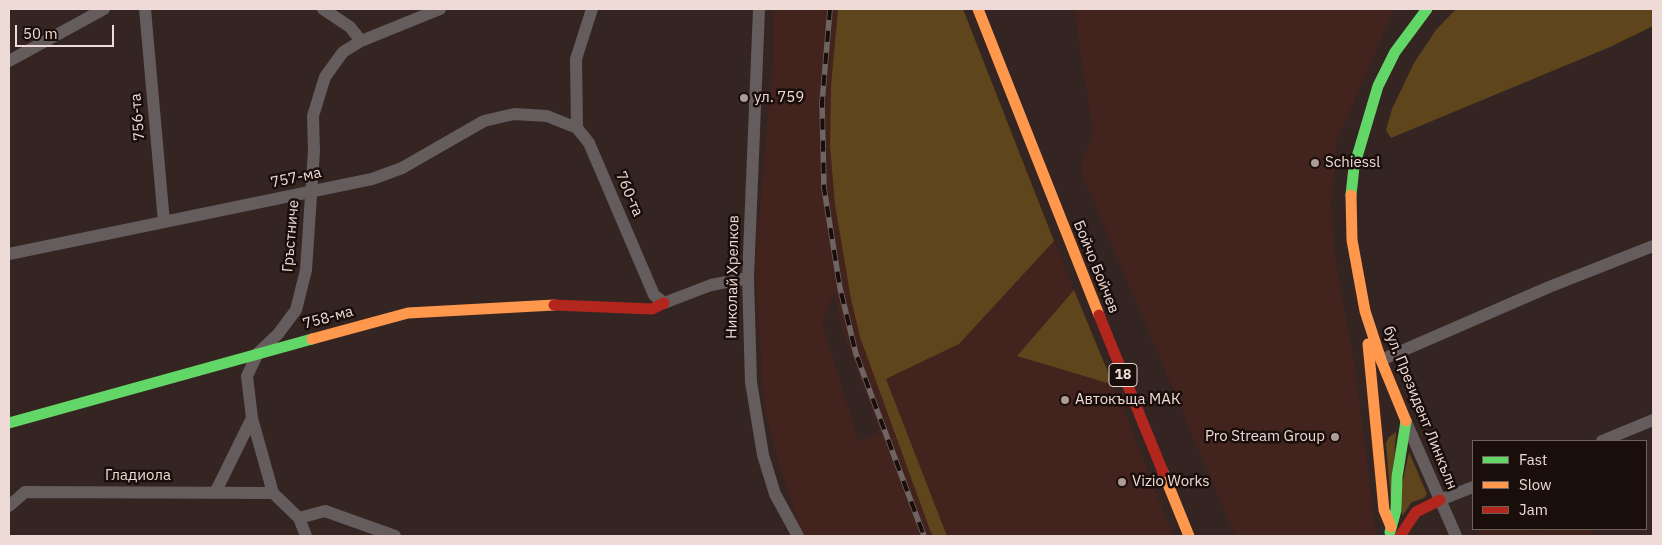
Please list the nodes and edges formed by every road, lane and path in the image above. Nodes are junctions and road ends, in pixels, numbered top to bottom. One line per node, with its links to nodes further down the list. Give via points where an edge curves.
1 (104, 9): 10 (street)
2 (145, 9): 13 (street, 756-та)
3 (323, 9): 9 (street, via 350,27)
4 (440, 9): 9 (street, Гръстниче)
5 (592, 9): 11 (street, via 576,59)
6 (758, 9): 16 (street, Николай Хрелков)
7 (978, 9): 37 (main road, Бойчо Бойчев / 18)
8 (1427, 9): 18 (main road, бул. Президент Линкълн, via 1403,40 1386,70 1371,106 1354,167 1350,212 1352,240)
9 (361, 41): 12 (street, Гръстниче, via 343,52 325,77 313,116)
10 (9, 61)
11 (577, 128): 12 (street, 757-ма, via 547,116 514,114 484,121 402,168 372,179); 17 (street, 760-та, via 589,143 654,295)
12 (311, 192): 13 (street, 757-ма); 19 (street, Гръстниче, via 306,270 296,310)
13 (164, 222): 15 (street, 757-ма)
14 (1653, 246): 20 (street)
15 (9, 254)
16 (748, 278): 17 (street, via 711,285); 36 (street, Николай Хрелков, via 748,344 756,421 775,494)
17 (664, 303): 19 (main road, 758-ма, via 652,309 548,305 408,313)
18 (1365, 311): 20 (main road, бул. Президент Линкълн); 25 (main road)
19 (258, 353): 21 (street, Гръстниче, via 246,376); 24 (main road, 758-ма)
20 (1381, 360): 23 (main road, бул. Президент Линкълн)
21 (252, 418): 28 (street); 29 (street, Гръстниче)
22 (1653, 420): 26 (street)
23 (1406, 421): 25 (main road, via 1389,421); 30 (street, бул. Президент Линкълн); 33 (main road, via 1397,477 1396,510)
24 (9, 423)
25 (1378, 434): 33 (main road, via 1384,510)
26 (1604, 440)
27 (1472, 486): 30 (street)
28 (216, 492): 29 (street, Гладиола); 31 (street, Гладиола, via 25,492)
29 (273, 493): 32 (street)
30 (1440, 500): 38 (main road, via 1416,512); 39 (street, бул. Президент Линкълн)
31 (9, 506)
32 (299, 518): 34 (street); 35 (street, via 325,511)
33 (1390, 532)
34 (306, 536)
35 (395, 536)
36 (798, 536)
37 (1189, 536)
38 (1400, 536)
39 (1456, 536)

